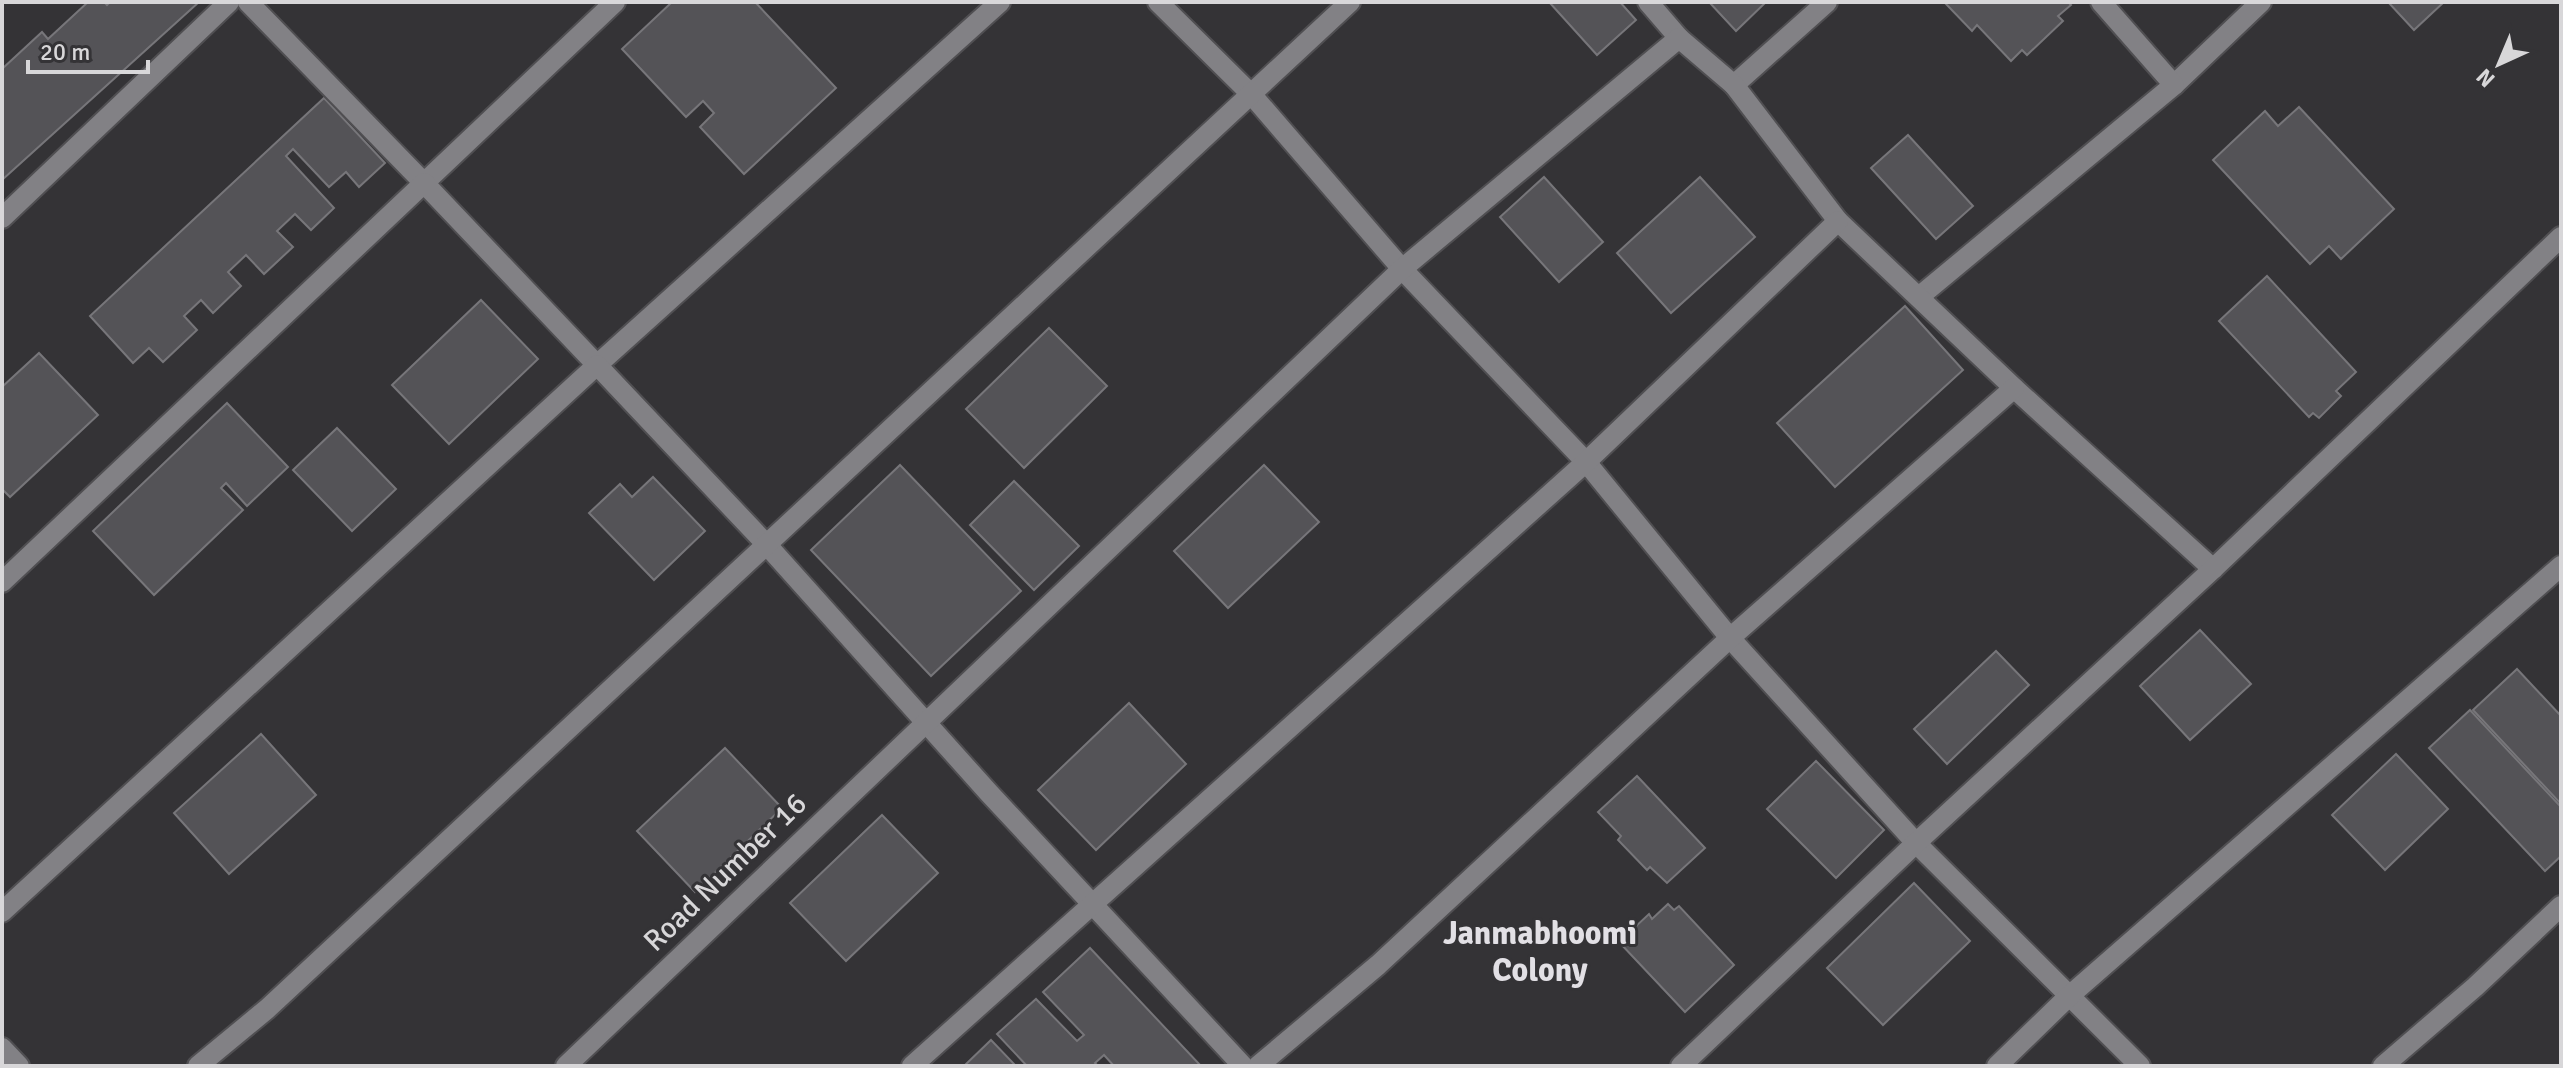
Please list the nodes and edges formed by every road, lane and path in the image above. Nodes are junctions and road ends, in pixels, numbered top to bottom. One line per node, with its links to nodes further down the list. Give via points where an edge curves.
1 (229, 2): 16 (street)
2 (248, 2): 15 (street)
3 (615, 2): 15 (street)
4 (1000, 2): 21 (street)
5 (1158, 2): 14 (street)
6 (1350, 2): 14 (street)
7 (1648, 2): 11 (street)
8 (1827, 2): 12 (street)
9 (2101, 2): 13 (street)
10 (2261, 2): 13 (street)
11 (1679, 38): 12 (street); 19 (street, Road Number 16)
12 (1734, 85): 17 (street)
13 (2174, 85): 20 (street)
14 (1252, 95): 19 (street); 24 (street)
15 (424, 183): 21 (street); 27 (street)
16 (2, 218)
17 (1838, 221): 20 (street); 23 (street)
18 (2561, 237): 26 (street)
19 (1402, 269): 23 (street); 29 (street, Road Number 16)
20 (1920, 296): 22 (street)
21 (597, 365): 24 (street); 33 (street)
22 (2014, 388): 26 (street); 28 (street)
23 (1586, 462): 28 (street); 31 (street)
24 (767, 545): 29 (street); 37 (street, via 267,1009)
25 (2561, 566): 34 (street)
26 (2213, 569): 30 (street)
27 (2, 582)
28 (1730, 638): 30 (street); 41 (street, via 1378,965)
29 (928, 722): 31 (street); 38 (street, Road Number 16)
30 (1916, 843): 34 (street); 42 (street)
31 (1091, 904): 39 (street); 40 (street)
32 (2561, 906): 45 (street)
33 (2, 912)
34 (2068, 997): 43 (street); 44 (street)
35 (2, 1048): 36 (street)
36 (19, 1066)
37 (198, 1066)
38 (566, 1066)
39 (912, 1066)
40 (1243, 1066)
41 (1258, 1066)
42 (1681, 1066)
43 (1997, 1066)
44 (2140, 1066)
45 (2383, 1066)

